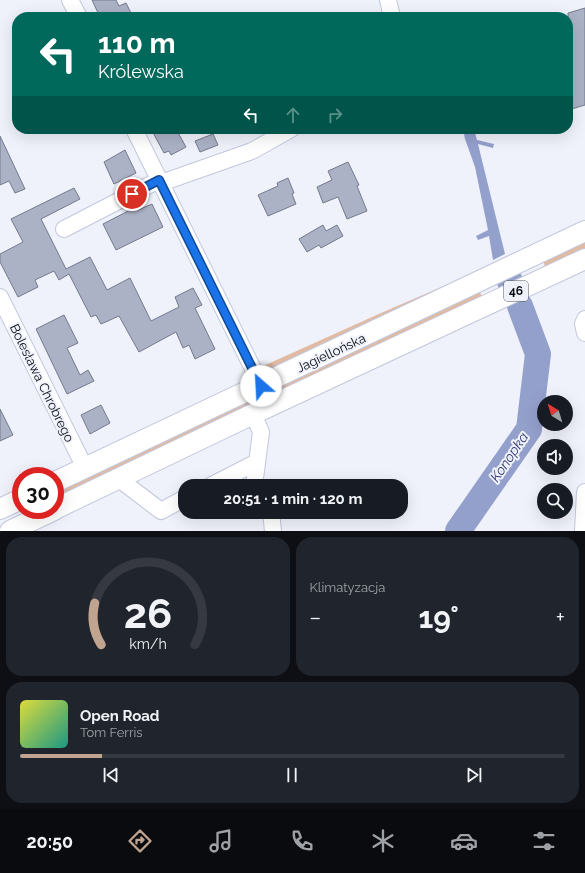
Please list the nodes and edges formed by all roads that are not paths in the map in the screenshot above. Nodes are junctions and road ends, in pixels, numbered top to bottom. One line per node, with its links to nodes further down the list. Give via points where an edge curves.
1 (70, 0): 3 (street)
2 (388, 0): 4 (street)
3 (76, 12)
4 (391, 12)
5 (136, 134): 7 (street)
6 (282, 134): 7 (street, via 252,151)
7 (160, 182): 8 (street); 14 (street)
8 (64, 230)
9 (585, 232): 14 (main road, Jagiellońska / 46)
10 (585, 259): 15 (main road, Jagiellońska / 46)
11 (0, 297): 17 (street, Bolesława Chrobrego)
12 (585, 319): 13 (street)
13 (585, 333)
14 (261, 386): 17 (main road, Jagiellońska / 46)
15 (253, 414): 16 (street, via 261,432); 19 (main road, Jagiellońska / 46)
16 (257, 462): 20 (street); 21 (street)
17 (85, 468): 18 (main road, Jagiellońska / 46)
18 (64, 478)
19 (119, 479): 23 (street, via 160,511); 25 (main road, Jagiellońska / 46)
20 (224, 479)
21 (255, 479)
22 (585, 492): 31 (street)
23 (178, 502)
24 (12, 503): 26 (main road)
25 (64, 505)
26 (0, 508)
27 (35, 519): 29 (main road, Jagiellońska / 46)
28 (271, 519): 30 (street)
29 (10, 531)
30 (272, 531)
31 (583, 531)

